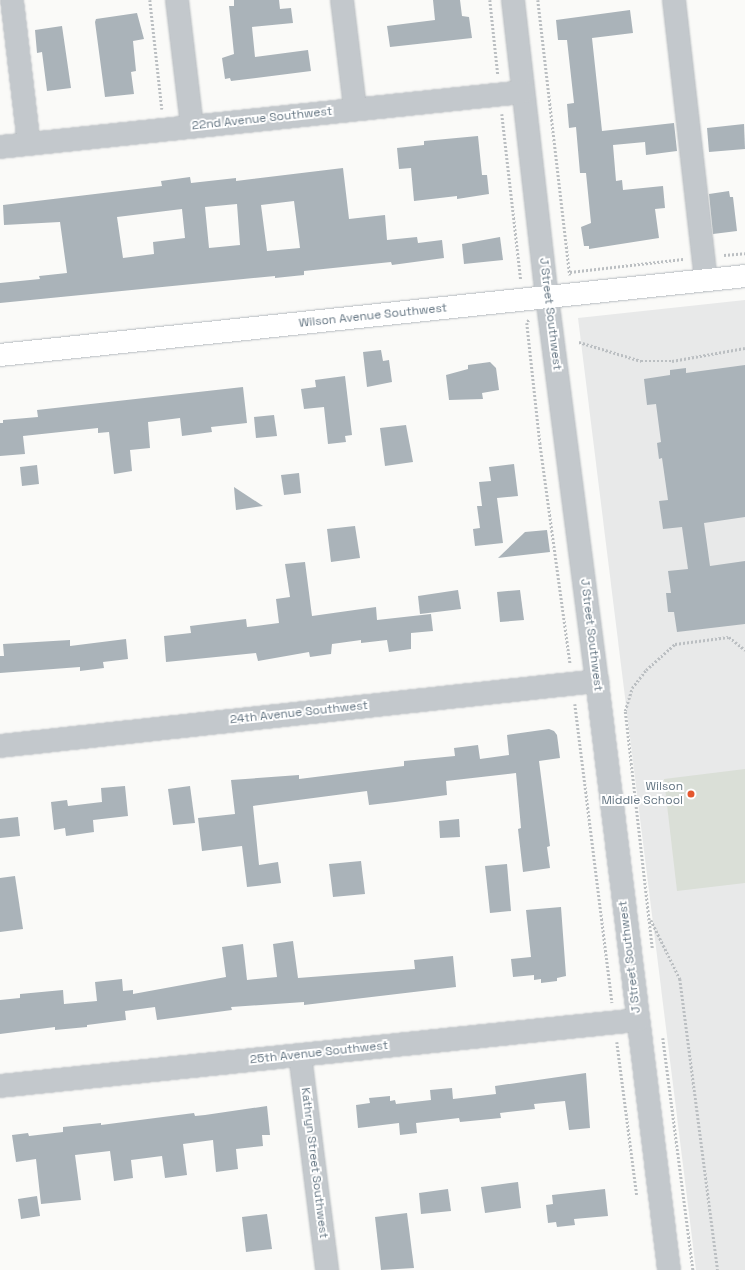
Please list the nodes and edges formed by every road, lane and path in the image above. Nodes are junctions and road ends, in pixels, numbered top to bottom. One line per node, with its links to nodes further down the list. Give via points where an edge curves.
1 (12, 0): 15 (street)
2 (150, 0): 14 (path)
3 (177, 0): 13 (street)
4 (342, 0): 11 (street)
5 (490, 0): 9 (path)
6 (513, 0): 10 (street, J Street Southwest)
7 (538, 0): 19 (path)
8 (674, 0): 18 (street)
9 (498, 78)
10 (524, 92): 11 (street, 22nd Avenue Southwest); 24 (street, J Street Southwest)
11 (356, 108): 13 (street, 22nd Avenue Southwest)
12 (502, 111): 23 (path)
13 (192, 126): 14 (street, 22nd Avenue Southwest)
14 (164, 129): 15 (street, 22nd Avenue Southwest)
15 (29, 144): 16 (street, 22nd Avenue Southwest)
16 (0, 147)
17 (745, 253): 18 (path)
18 (704, 257): 19 (path); 22 (street)
19 (570, 272): 20 (path)
20 (570, 276)
21 (745, 276): 22 (main road, Wilson Avenue Southwest)
22 (706, 280): 24 (main road, Wilson Avenue Southwest)
23 (522, 282)
24 (547, 297): 28 (main road, Wilson Avenue Southwest); 31 (street, J Street Southwest)
25 (530, 319): 30 (path, via 527,323 540,443)
26 (579, 342): 27 (path, via 641,361 672,362)
27 (745, 348)
28 (0, 355)
29 (745, 650): 34 (path, via 729,637 675,644 646,670 632,688 625,711)
30 (571, 667)
31 (598, 681): 33 (street, 24th Avenue Southwest); 37 (street, J Street Southwest)
32 (575, 701): 36 (path)
33 (0, 746)
34 (651, 918): 35 (path); 46 (path, via 680,979)
35 (652, 953)
36 (613, 1008)
37 (638, 1020): 40 (street, 25th Avenue Southwest); 44 (street, J Street Southwest)
38 (662, 1031): 45 (path)
39 (617, 1037): 42 (path)
40 (300, 1055): 41 (street, 25th Avenue Southwest); 43 (street, Kathryn Street Southwest)
41 (0, 1086)
42 (638, 1200)
43 (327, 1270)
44 (669, 1270)
45 (693, 1270)
46 (718, 1270)

